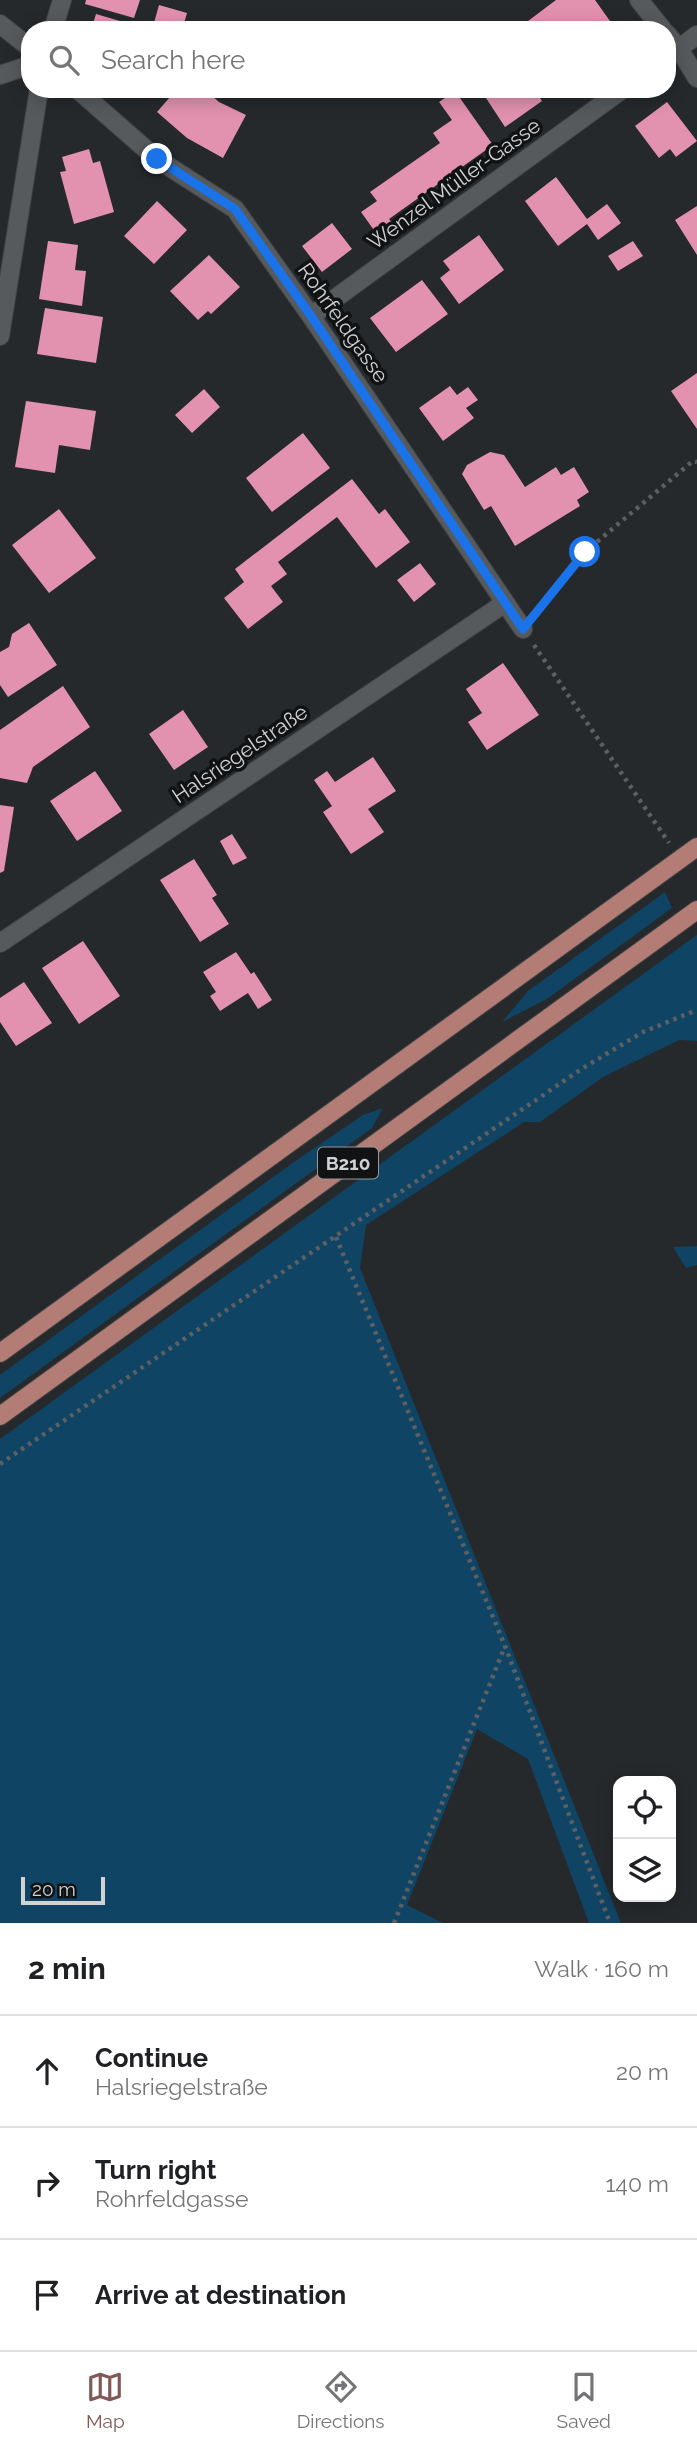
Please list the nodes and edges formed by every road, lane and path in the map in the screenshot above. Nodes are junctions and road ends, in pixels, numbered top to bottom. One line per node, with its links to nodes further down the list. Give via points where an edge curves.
1 (62, 0): 3 (street)
2 (639, 0): 4 (street)
3 (56, 21)
4 (656, 21)
5 (0, 24): 7 (street)
6 (697, 36): 8 (street)
7 (21, 41)
8 (676, 51)
9 (676, 56): 12 (street)
10 (21, 68): 11 (street)
11 (0, 75)
12 (697, 78)
13 (38, 98): 17 (street)
14 (87, 98): 16 (street, Rohrfeldgasse, via 157,159 235,209)
15 (611, 98): 16 (street, Wenzel Müller-Gasse)
16 (311, 316): 19 (street, Rohrfeldgasse)
17 (0, 336)
18 (697, 462): 20 (path, via 585,552)
19 (505, 603): 20 (street, Rohrfeldgasse); 24 (street, Halsriegelstraße)
20 (523, 629): 21 (path)
21 (669, 844)
22 (697, 847): 27 (main road, B210)
23 (697, 910): 28 (main road, B210)
24 (0, 943)
25 (697, 1010): 26 (path, via 643,1031 583,1068)
26 (336, 1237): 29 (path); 30 (path)
27 (0, 1353)
28 (0, 1416)
29 (0, 1464)
30 (505, 1646): 31 (path); 32 (path)
31 (394, 1923)
32 (610, 1923)

